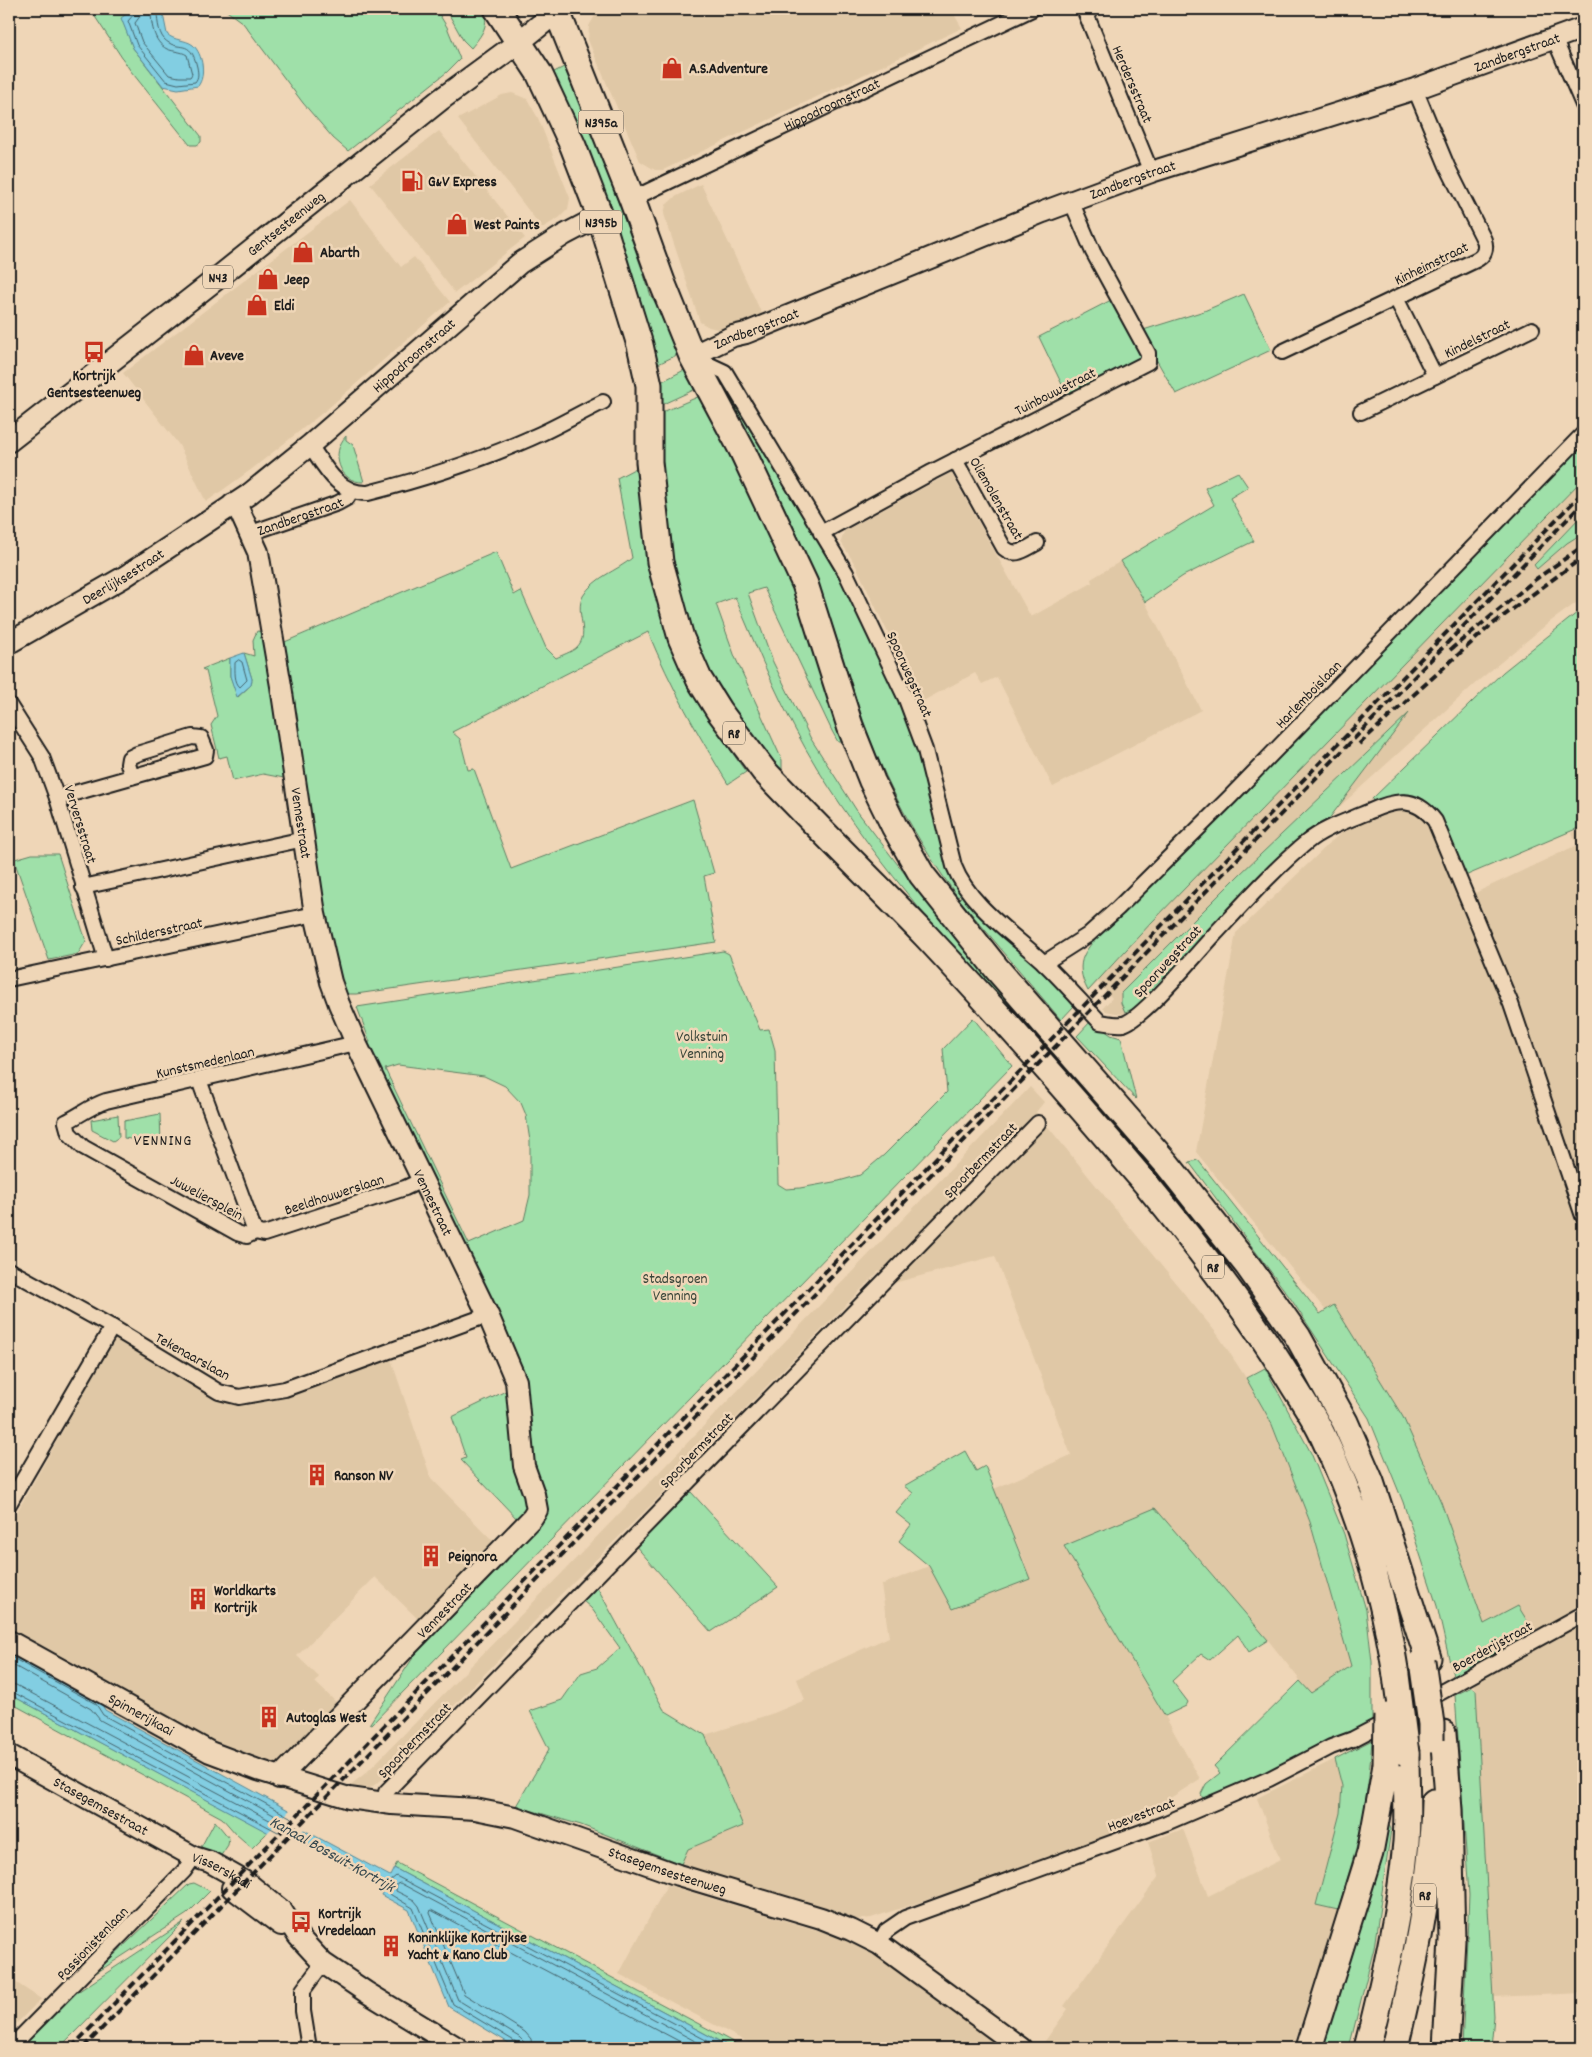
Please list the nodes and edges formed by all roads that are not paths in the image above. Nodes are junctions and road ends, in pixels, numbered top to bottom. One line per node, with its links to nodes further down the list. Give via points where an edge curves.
1 (497, 9): 7 (highway)
2 (1032, 9): 11 (street, Hippodroomstraat)
3 (1084, 9): 10 (street, Herdersstraat)
4 (553, 14): 7 (main road, Gentsesteenweg / N43); 11 (highway, N395a)
5 (1583, 28): 6 (street, Zandbergstraat)
6 (1554, 38): 8 (street, Zandbergstraat); 9 (street)
7 (519, 42): 13 (highway, N395b, via 538,73 573,146); 23 (main road, Gentsesteenweg / N43, via 440,100)
8 (1414, 88): 10 (street, Zandbergstraat); 14 (street, Kinheimstraat, via 1486,249 1476,260)
9 (1583, 105)
10 (1151, 172): 12 (street, Zandbergstraat)
11 (632, 199): 17 (highway, N395a)
12 (1072, 203): 17 (street, Zandbergstraat, via 733,336); 25 (street, Tuinbouwstraat, via 1093,252 1148,353 1148,362)
13 (600, 216): 19 (highway, N395b); 24 (street, Hippodroomstraat, via 520,263)
14 (1396, 298): 16 (street, Kinheimstraat); 18 (street, Kindelstraat)
15 (1532, 329): 18 (street, Kindelstraat)
16 (1282, 352)
17 (692, 356): 29 (street, Spoorwegstraat, via 725,372); 55 (highway, R8, via 742,450 805,584 850,726 872,781 922,875 997,969 1167,1164 1248,1266 1298,1337 1345,1422 1371,1482 1417,1625 1425,1660 1439,1689)
18 (1435, 376): 21 (street, Kindelstraat)
19 (649, 385): 57 (highway, R8, bridge, via 649,462 660,562 682,638 699,678 764,771 925,936 1064,1088 1182,1227 1272,1350 1321,1432 1355,1510 1376,1577 1393,1651)
20 (602, 402): 26 (street, Zandbergstraat, via 532,438 468,462 368,493)
21 (1361, 412)
22 (1583, 434): 39 (street, Harlemboislaan, via 1118,908 1088,935)
23 (9, 441)
24 (310, 445): 26 (street, Zandbergstraat, via 337,482); 27 (street, Hippodroomstraat)
25 (956, 460): 29 (street, Tuinbouwstraat); 30 (street, Oliemolenstraat, via 1004,548 1010,553 1017,553)
26 (351, 491): 28 (street, Zandbergstraat, via 338,503)
27 (233, 504): 28 (street, Zandbergstraat); 31 (street, Deerlijksestraat, via 124,577)
28 (251, 533): 35 (street, Vennestraat, via 258,552)
29 (820, 533): 39 (street, Spoorwegstraat, via 846,573 906,699 925,750 954,866 962,884 975,900)
30 (1037, 543)
31 (9, 643)
32 (9, 705): 34 (street, Verversstraat, via 42,757)
33 (132, 777): 33 (street, via 205,756 201,738 192,737 129,758); 34 (street)
34 (57, 798): 36 (street, Verversstraat)
35 (304, 839): 36 (street); 37 (street, Vennestraat)
36 (83, 887): 38 (street, Verversstraat)
37 (315, 914): 38 (street, Schildersstraat); 41 (street, Vennestraat, via 331,982)
38 (106, 959): 40 (street, Schildersstraat)
39 (1044, 963): 46 (street, Spoorwegstraat, via 1100,1022 1124,1024 1147,1008 1307,842 1327,829 1389,803 1406,802 1421,807 1435,821 1511,1004)
40 (9, 979)
41 (356, 1043): 42 (street, Kunstsmedenlaan); 45 (street, Vennestraat)
42 (199, 1080): 43 (street, Kunstsmedenlaan, via 91,1106); 47 (street, Juweliersplein)
43 (66, 1122): 47 (street, Juweliersplein, via 69,1133 83,1147 237,1233 247,1236)
44 (1038, 1123): 59 (street, Spoorbermstraat, via 406,1770 386,1792)
45 (422, 1180): 47 (street, Beeldhouwerslaan, via 264,1234); 49 (street, Vennestraat)
46 (1583, 1216)
47 (255, 1232)
48 (9, 1270): 50 (street, Tekenaarslaan)
49 (488, 1314): 50 (street, Tekenaarslaan, via 285,1389 239,1397 219,1392); 58 (street, Vennestraat, via 516,1381 524,1466 537,1510)
50 (112, 1327): 51 (street)
51 (9, 1504)
52 (1583, 1614): 54 (street, Boerderijstraat)
53 (9, 1641): 58 (street, Spinnerijkaai, via 210,1752)
54 (1416, 1706): 61 (street, Hoevestraat, via 1268,1779 1166,1823 905,1918 886,1931)
55 (1437, 1737): 69 (highway, R8, via 1431,1854 1416,1956); 70 (highway, via 1449,1810 1452,1940)
56 (9, 1754): 60 (street, Stasegemsestraat)
57 (1396, 1759): 67 (highway, via 1370,1853); 68 (highway, R8, via 1406,1841 1395,1920)
58 (279, 1778): 59 (street, Stasegemsesteenweg, via 349,1798)
59 (386, 1803): 61 (street, Stasegemsesteenweg, via 475,1809 527,1820 678,1875 822,1918)
60 (194, 1857): 62 (street, Visserskaai, via 231,1873 266,1897 282,1911 298,1936); 63 (street, Passionistenlaan, via 184,1871)
61 (879, 1944): 66 (street, Stasegemsesteenweg)
62 (323, 1963): 64 (street, via 303,1990); 65 (street, Visserskaai)
63 (10, 2048)
64 (309, 2048)
65 (458, 2048)
66 (1021, 2048)
67 (1308, 2048)
68 (1367, 2048)
69 (1395, 2048)
70 (1446, 2048)

